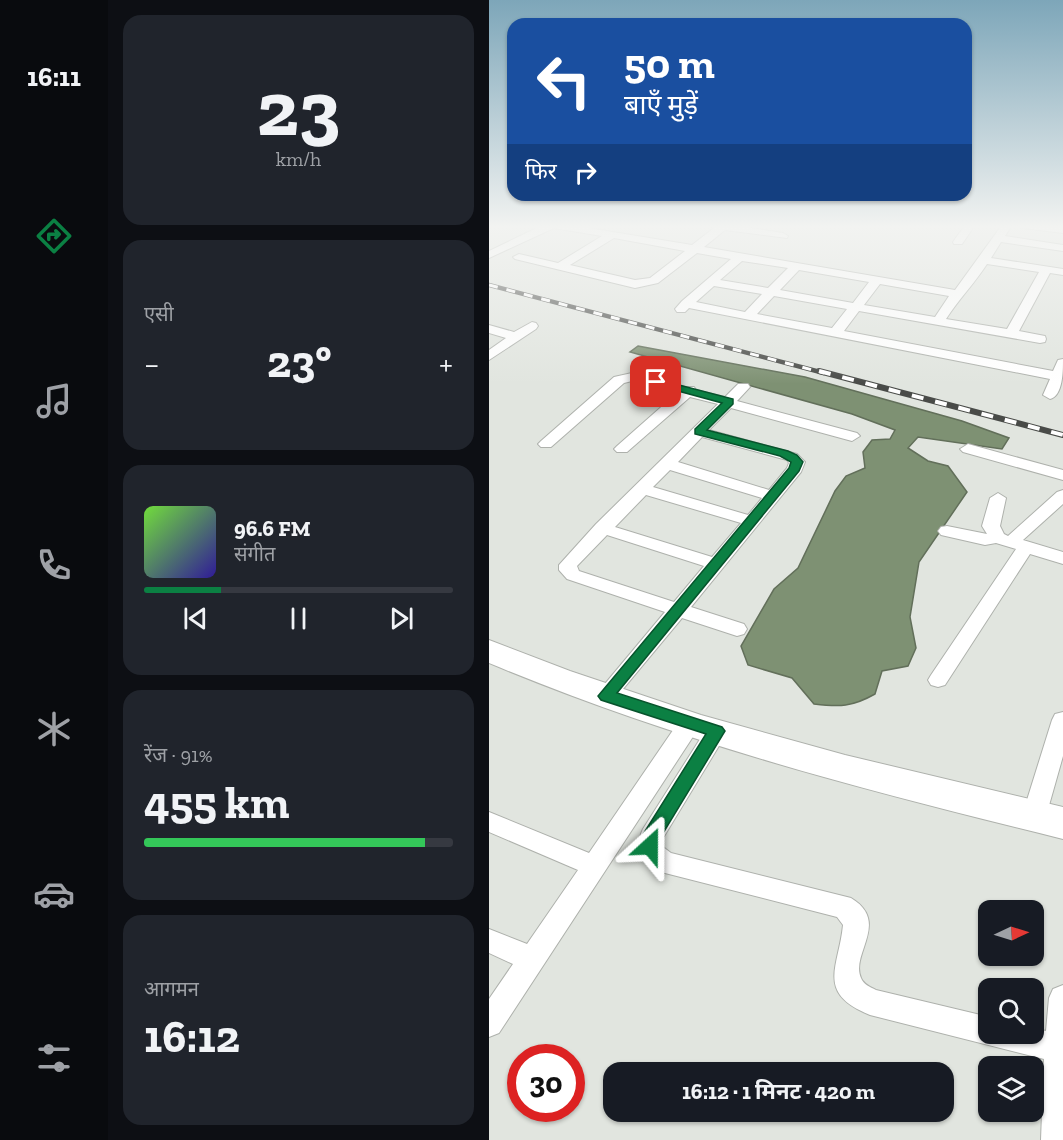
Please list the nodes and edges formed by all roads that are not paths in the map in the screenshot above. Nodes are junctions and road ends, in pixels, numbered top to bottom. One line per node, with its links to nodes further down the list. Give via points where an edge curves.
1 (609, 278): 2 (street, via 648,284)
2 (656, 278)
3 (715, 278): 9 (street)
4 (785, 278): 10 (street)
5 (866, 278): 8 (street)
6 (972, 278): 11 (street)
7 (1042, 278): 18 (street)
8 (876, 280): 11 (street); 12 (street)
9 (711, 282): 10 (street); 13 (street, via 684,306)
10 (771, 292): 12 (street); 13 (street)
11 (957, 294): 14 (street)
12 (855, 307): 14 (street); 17 (street)
13 (748, 316): 17 (street)
14 (938, 321): 18 (street)
15 (532, 326): 19 (street)
16 (489, 329): 19 (street)
17 (835, 333): 22 (street)
18 (1011, 334): 20 (street)
19 (516, 337): 21 (street)
20 (1040, 339)
21 (489, 356)
22 (1057, 382)
23 (743, 387): 25 (street)
24 (689, 390): 25 (street); 28 (street, via 624,378); 29 (street)
25 (729, 401): 26 (street); 27 (street)
26 (699, 432): 31 (street); 35 (street, via 792,457 797,462 795,469)
27 (852, 435)
28 (546, 444)
29 (622, 448)
30 (968, 449): 32 (street)
31 (666, 464): 33 (street); 35 (street)
32 (1063, 476)
33 (641, 489): 37 (street); 38 (street)
34 (1063, 495): 40 (street)
35 (773, 496): 37 (street)
36 (998, 498): 40 (street, via 991,526)
37 (752, 521): 42 (street)
38 (602, 528): 42 (street); 43 (street, via 571,559 568,570)
39 (947, 531): 40 (street)
40 (1011, 542): 41 (street); 46 (street)
41 (1061, 555)
42 (716, 564): 43 (street)
43 (677, 610): 44 (street); 47 (street)
44 (737, 629)
45 (489, 651): 47 (main road)
46 (937, 680)
47 (606, 696): 49 (main road)
48 (1063, 720): 50 (street)
49 (703, 727): 50 (main road, via 820,762); 52 (street); 57 (street, via 651,836 653,855 665,862 842,906 853,914 856,924 846,968 848,984 856,996)
50 (1048, 820)
51 (489, 822): 52 (street)
52 (595, 866): 54 (street)
53 (489, 941): 54 (street)
54 (532, 959): 56 (street)
55 (1063, 998): 59 (street)
56 (489, 1023)
57 (978, 1028)
58 (1044, 1036): 59 (street)
59 (1061, 1037): 60 (street)
60 (1056, 1140)

